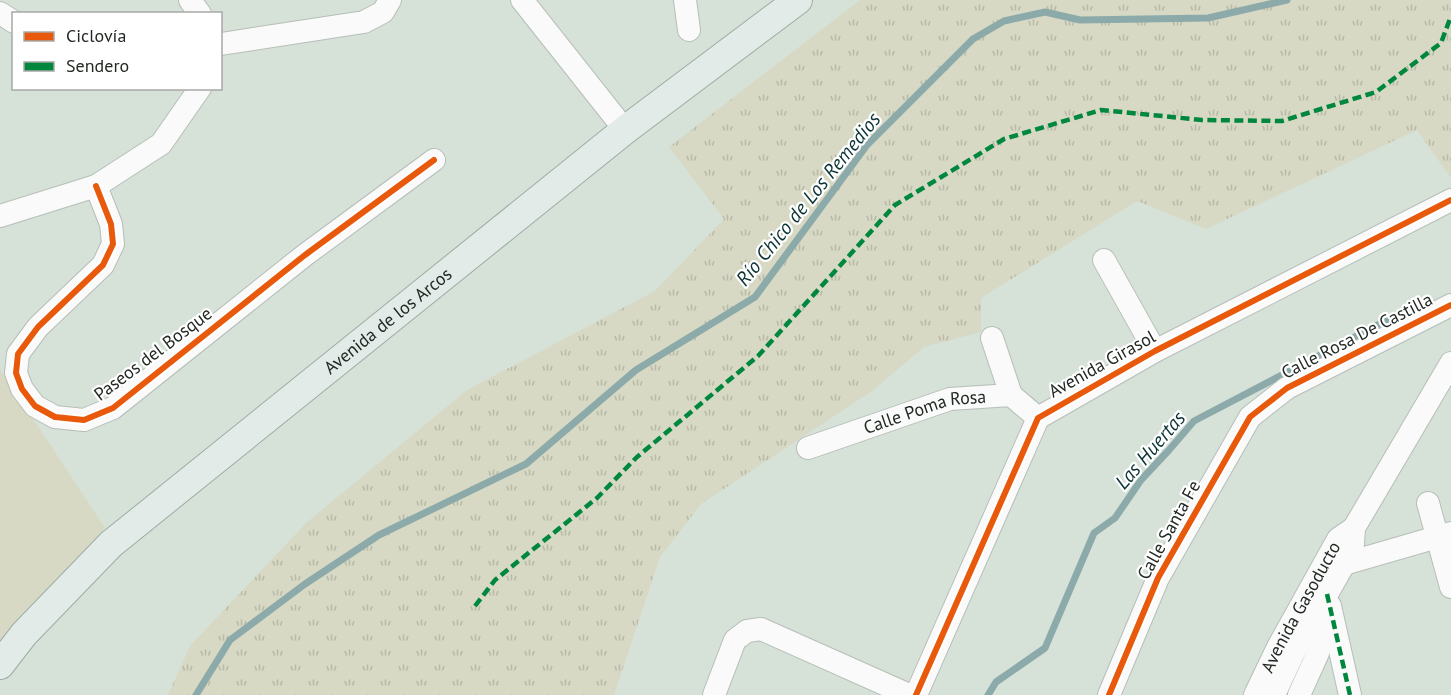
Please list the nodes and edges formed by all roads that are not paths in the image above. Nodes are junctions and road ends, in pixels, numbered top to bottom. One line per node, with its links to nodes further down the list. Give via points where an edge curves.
1 (390, 0): 6 (street, via 383,12 364,22)
2 (522, 0): 8 (street)
3 (685, 0): 5 (street)
4 (798, 0): 8 (main road, Avenida de los Arcos)
5 (689, 30)
6 (222, 44)
7 (199, 90): 10 (street, via 161,144)
8 (625, 130): 28 (main road, Avenida de los Arcos, via 111,544 24,634)
9 (434, 160): 10 (street, Paseos del Bosque, via 304,255 113,408 84,420 55,417 35,406 22,389 15,373 18,354 38,327 103,265 113,244 111,224)
10 (96, 186): 12 (street)
11 (1451, 200): 16 (street, Avenida Girasol)
12 (0, 216)
13 (1104, 260): 16 (street)
14 (1451, 305): 19 (street, Calle Rosa De Castilla, via 1287,388)
15 (992, 338): 18 (street)
16 (1155, 351): 20 (street, Avenida Girasol)
17 (1451, 363): 23 (street, Avenida Gasoducto)
18 (1011, 395): 20 (street, Calle Poma Rosa); 21 (street, Calle Poma Rosa, via 950,399)
19 (1250, 417): 32 (street, Calle Santa Fe, via 1158,578)
20 (1038, 418): 31 (street, Avenida Girasol)
21 (808, 448)
22 (1428, 503): 24 (street)
23 (1354, 528): 25 (street, Avenida Gasoducto, via 1353,544); 33 (street, Avenida Gasoducto, via 1338,539)
24 (1444, 536): 25 (street); 26 (street)
25 (1344, 564): 27 (street, Avenida Gasoducto)
26 (1451, 587)
27 (1327, 594): 34 (street, Avenida Gasoducto); 35 (street, via 1318,653); 36 (street)
28 (0, 665)
29 (714, 695): 30 (street, via 735,640 747,631 761,629)
30 (909, 695)
31 (916, 695)
32 (1109, 695)
33 (1255, 695)
34 (1274, 695)
35 (1299, 695)
36 (1350, 695)

